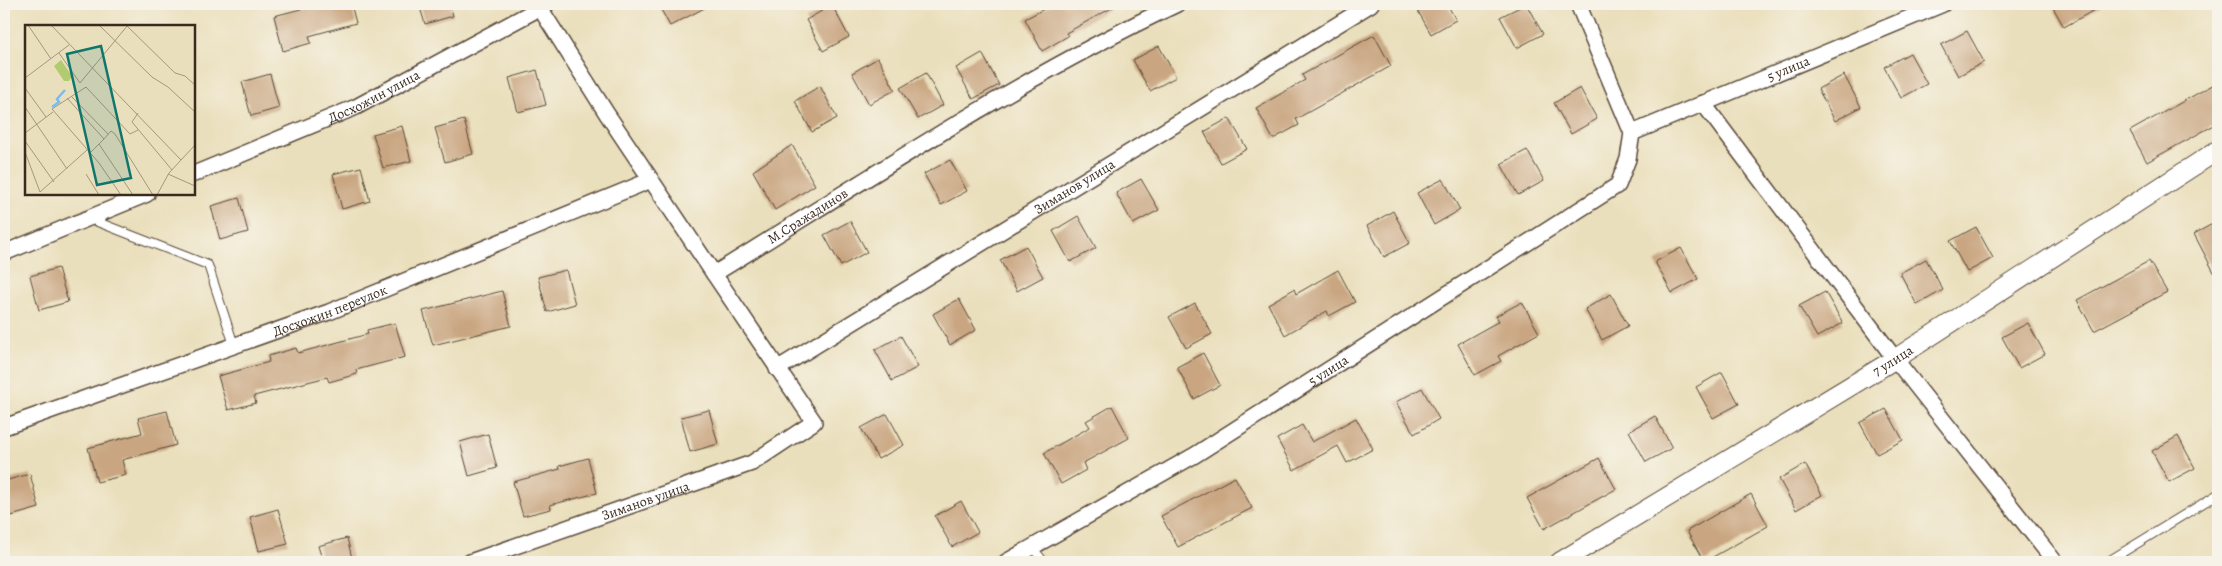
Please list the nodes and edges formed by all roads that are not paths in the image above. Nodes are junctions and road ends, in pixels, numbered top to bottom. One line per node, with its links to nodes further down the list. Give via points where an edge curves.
1 (1178, 4): 14 (street, М.Сражадинов, via 988,105)
2 (1371, 4): 17 (street, Зиманов улица)
3 (1578, 4): 7 (street)
4 (1943, 4): 6 (street, 5 улица)
5 (543, 6): 9 (street, Досхожин улица, via 356,107); 10 (street)
6 (1703, 103): 7 (street, 5 улица); 16 (street)
7 (1632, 133): 20 (street, 5 улица, via 1628,159 1618,185 1195,455)
8 (2218, 150): 16 (street, 7 улица)
9 (195, 174)
10 (651, 180): 14 (street); 15 (street, Досхожин переулок, via 329,312)
11 (145, 195): 12 (street)
12 (88, 218): 13 (street); 15 (lane, via 208,265)
13 (4, 252)
14 (714, 274): 17 (street)
15 (234, 346): 18 (street, Досхожин переулок)
16 (1895, 360): 24 (street, 7 улица); 25 (street)
17 (777, 369): 21 (street, Зиманов улица, via 814,422 752,463)
18 (4, 427)
19 (2218, 494): 26 (lane)
20 (1032, 547): 22 (street, 5 улица); 23 (lane)
21 (470, 562)
22 (1006, 562)
23 (1044, 562)
24 (1560, 562)
25 (2055, 562)
26 (2107, 562)

